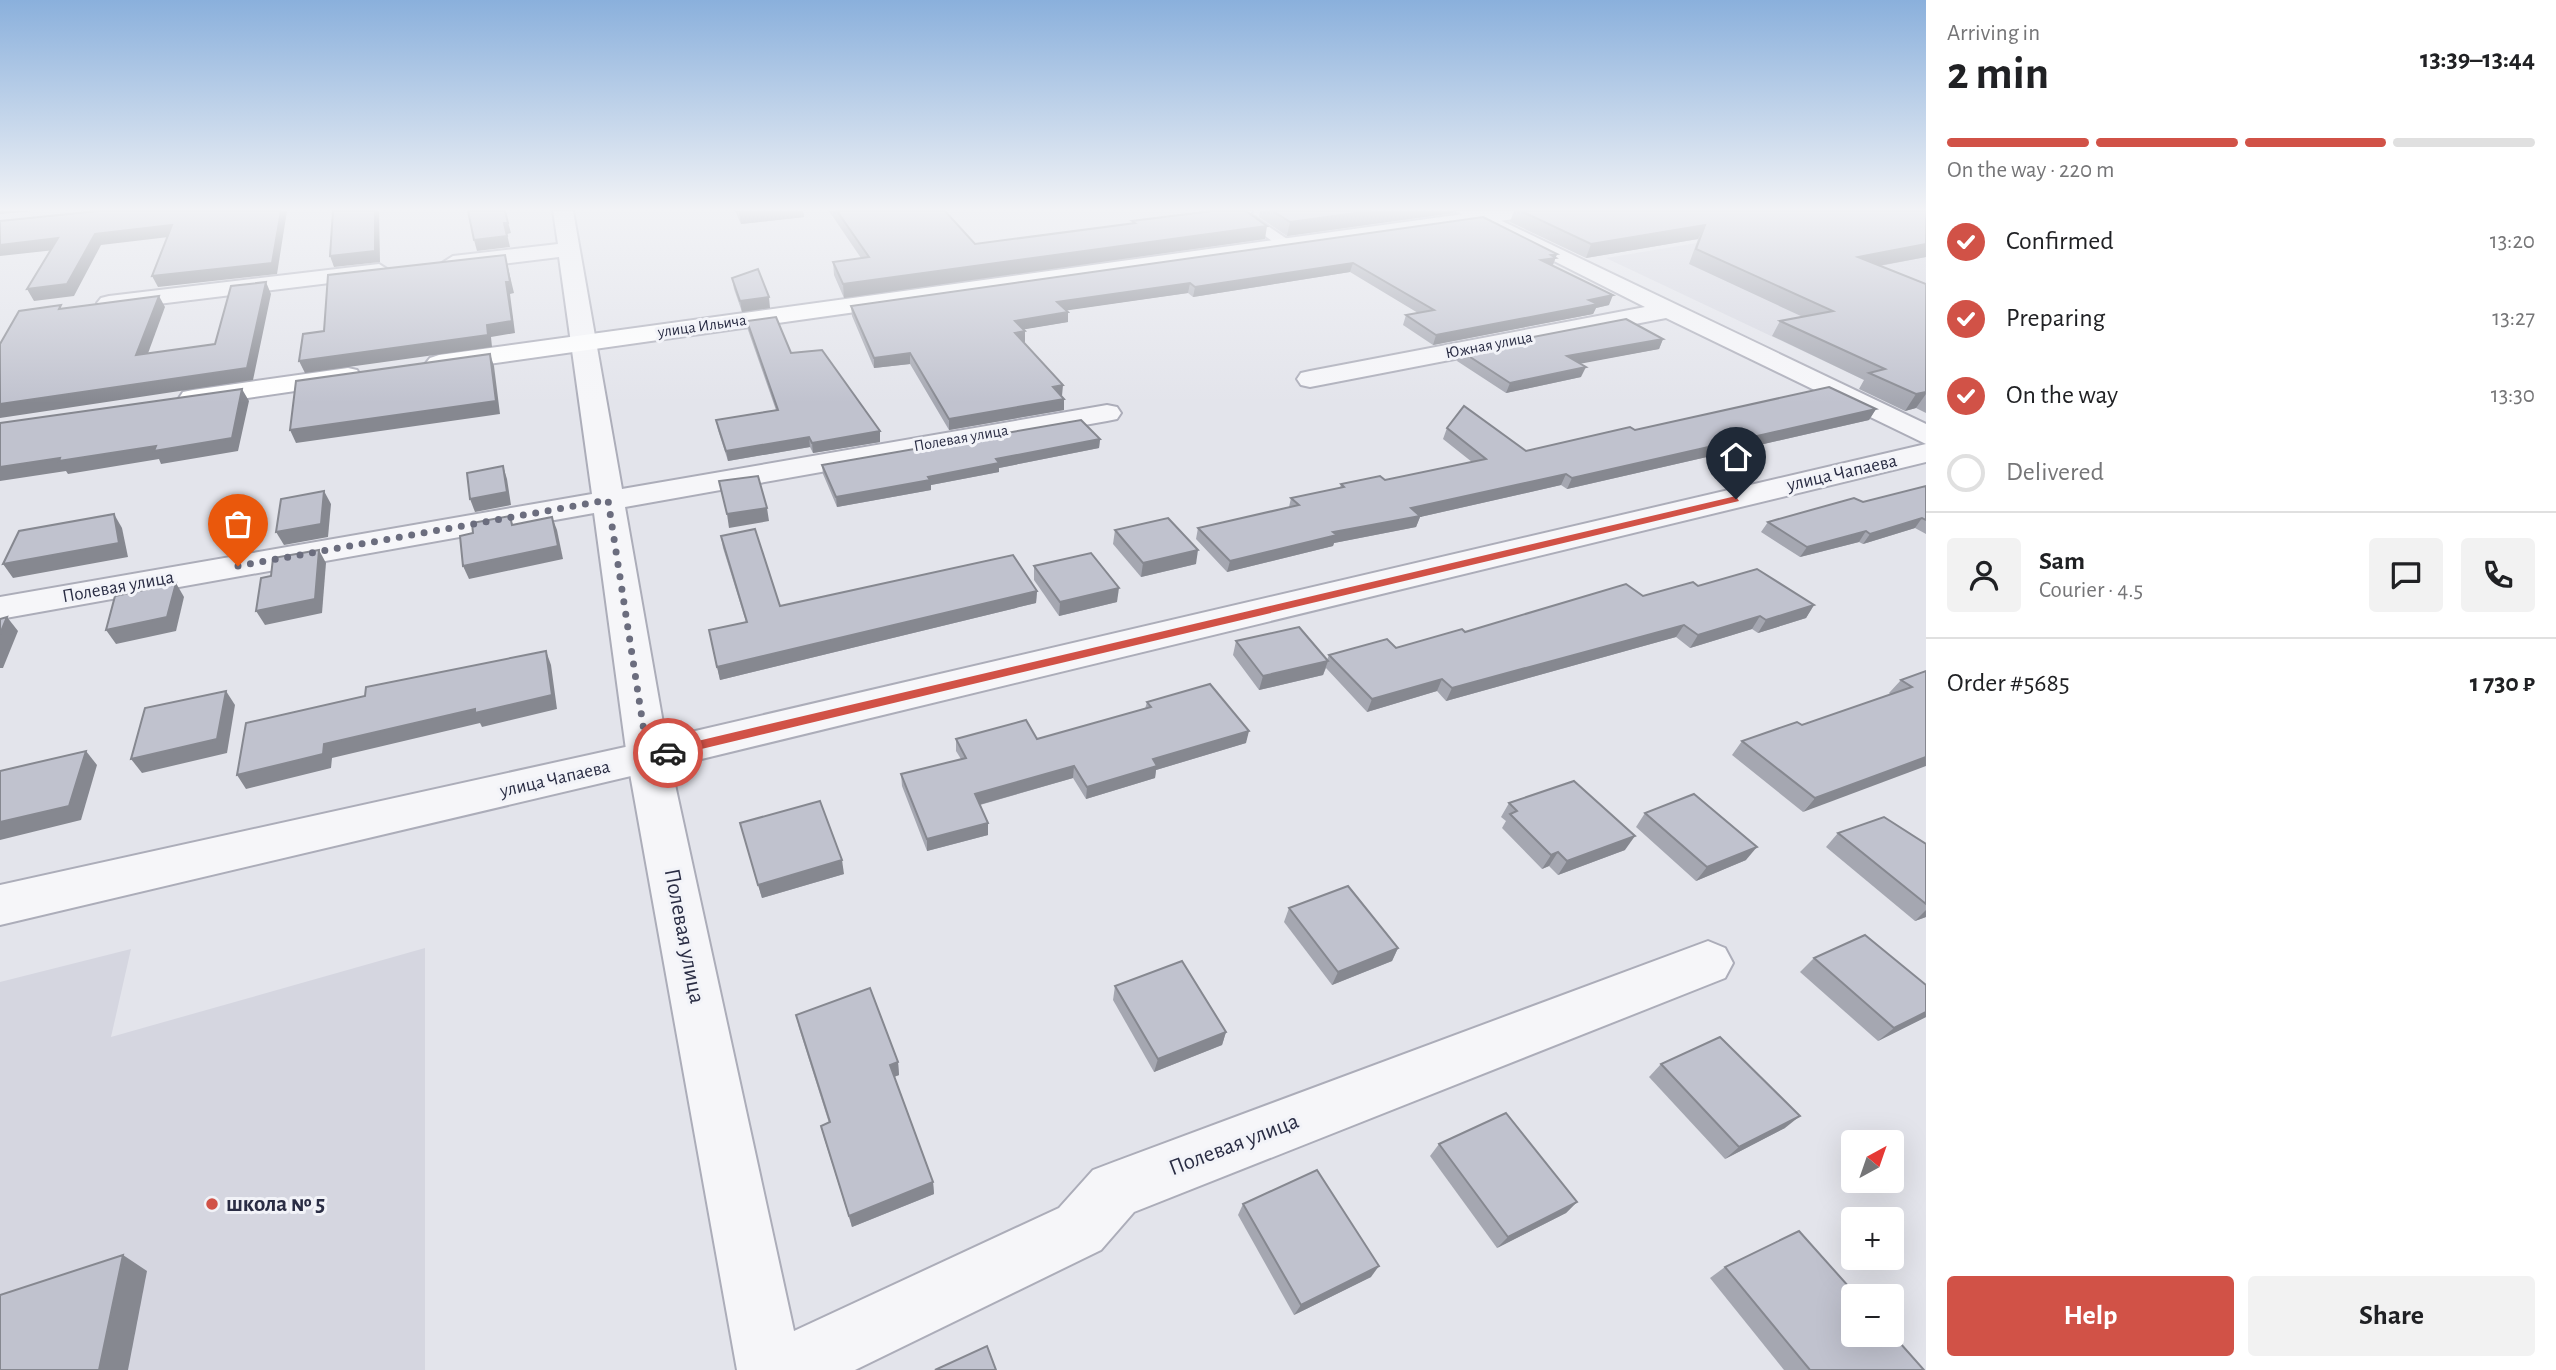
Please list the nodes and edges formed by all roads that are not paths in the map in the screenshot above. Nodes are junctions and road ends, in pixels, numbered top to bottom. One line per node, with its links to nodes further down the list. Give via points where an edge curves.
1 (353, 275): 5 (street)
2 (573, 275): 7 (street, Полевая улица)
3 (1063, 275): 7 (main road, улица Ильича)
4 (1597, 275): 6 (street)
5 (101, 304)
6 (1669, 310): 10 (street, Южная улица); 13 (street)
7 (583, 342): 8 (main road, улица Ильича); 15 (street, Полевая улица)
8 (420, 366)
9 (366, 373): 11 (main road)
10 (1310, 379)
11 (176, 401)
12 (1107, 413): 15 (street, Полевая улица)
13 (1926, 435)
14 (1926, 453): 17 (street, улица Чапаева)
15 (608, 500): 16 (street, Полевая улица); 17 (street, Полевая улица)
16 (0, 608)
17 (648, 757): 18 (street, улица Чапаева); 20 (street, Полевая улица)
18 (0, 905)
19 (1708, 963): 21 (street, Полевая улица, via 1114,1191 1080,1229)
20 (770, 1370)
21 (784, 1370)

